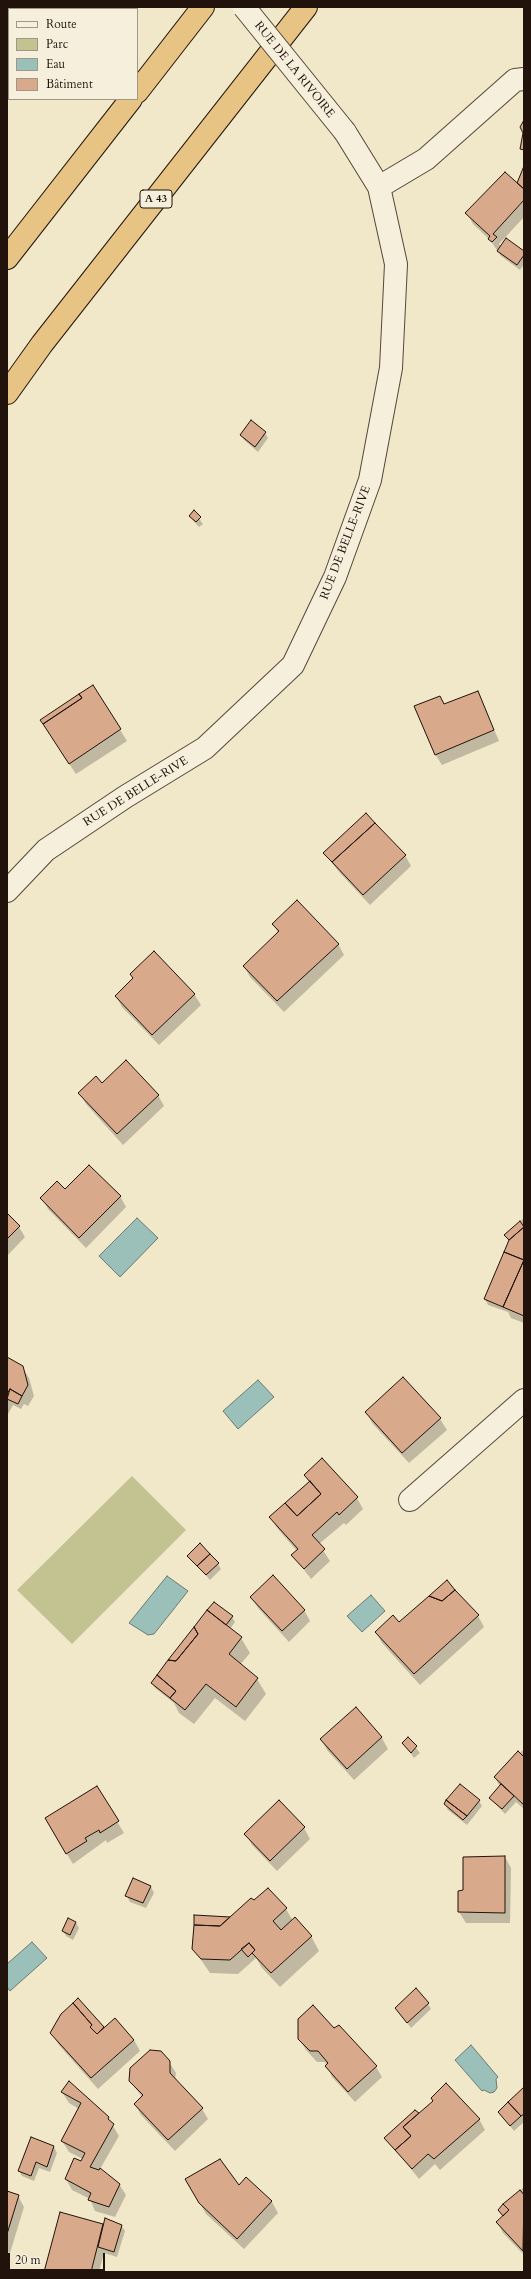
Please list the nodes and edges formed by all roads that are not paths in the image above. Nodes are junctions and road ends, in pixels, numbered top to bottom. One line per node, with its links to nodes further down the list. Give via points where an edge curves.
1 (203, 7): 5 (highway)
2 (244, 7): 7 (street, RUE DE LA RIVOIRE, bridge)
3 (306, 7): 10 (highway, A 43, via 42,344)
4 (524, 79): 8 (street, via 515,80 426,159)
5 (138, 91)
6 (130, 100): 9 (highway)
7 (345, 132): 8 (street, RUE DE BELLE-RIVE)
8 (378, 187): 11 (street, RUE DE BELLE-RIVE, via 396,264 391,368 370,480 335,577 293,664 205,748 46,850)
9 (7, 258)
10 (7, 393)
11 (7, 891)
12 (524, 1400): 13 (street)
13 (410, 1500)

